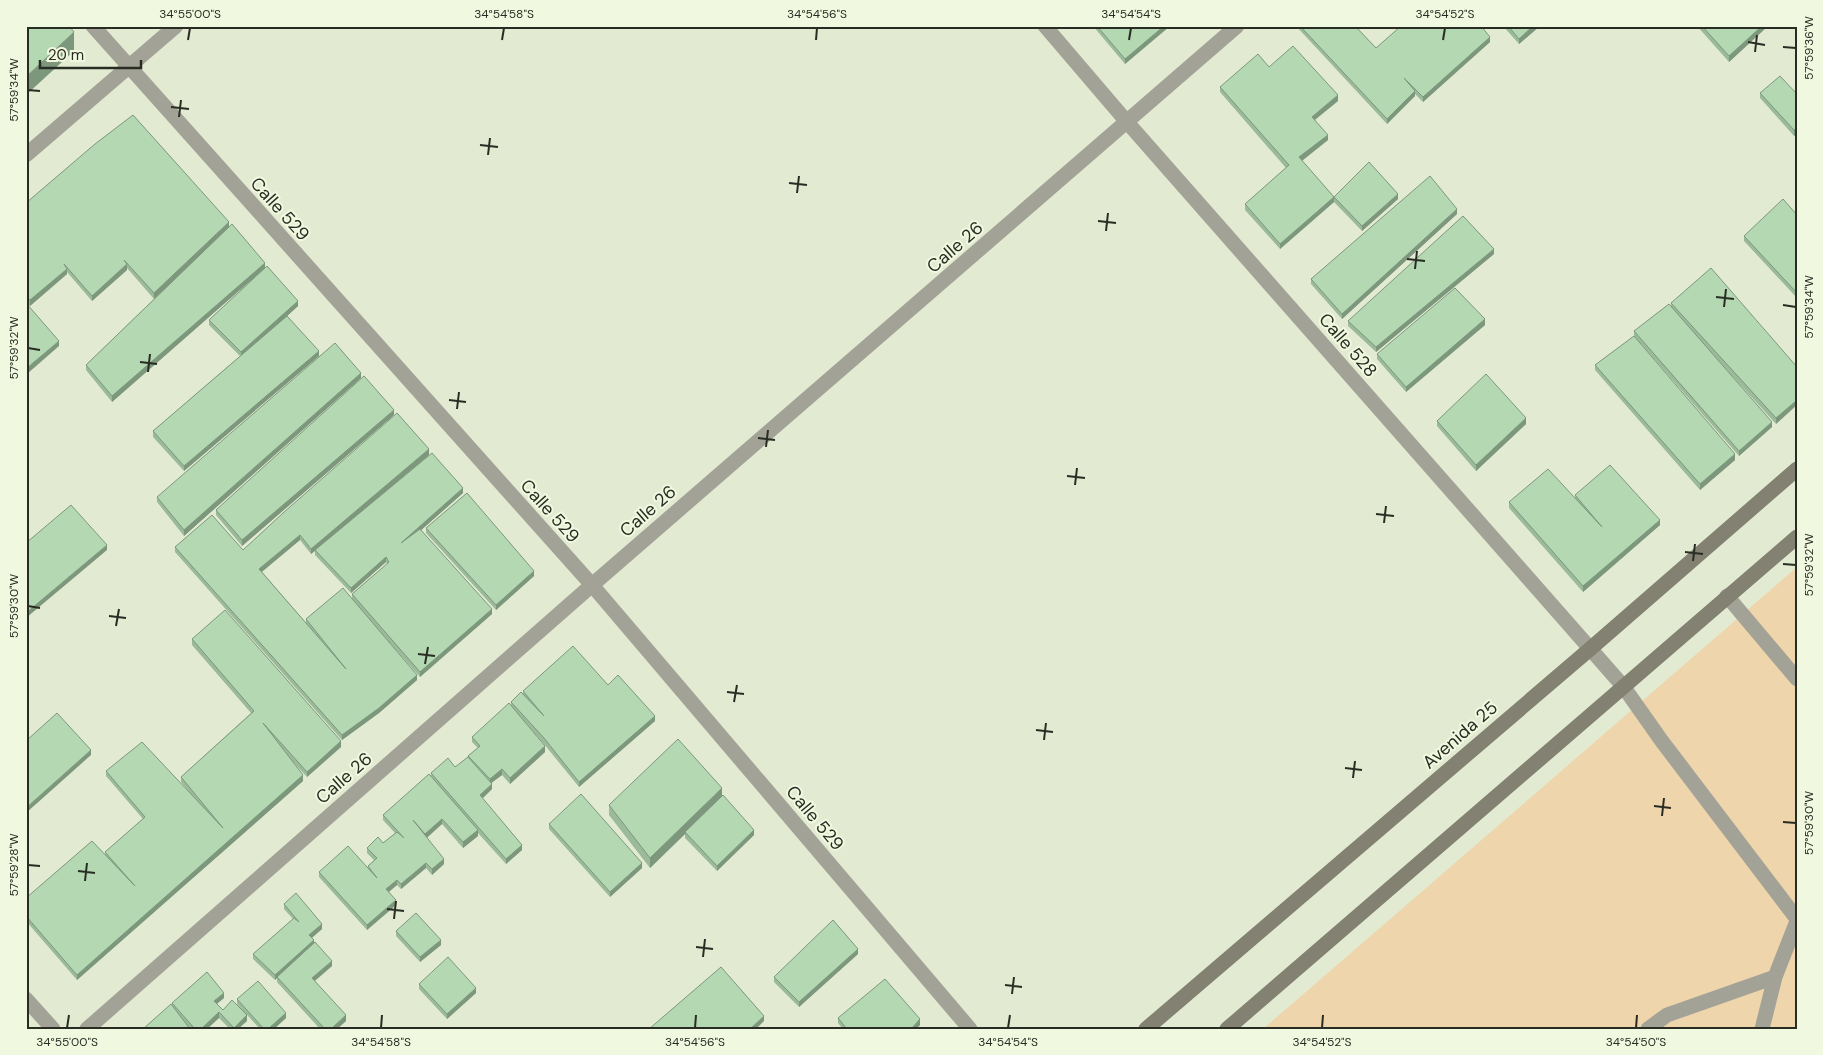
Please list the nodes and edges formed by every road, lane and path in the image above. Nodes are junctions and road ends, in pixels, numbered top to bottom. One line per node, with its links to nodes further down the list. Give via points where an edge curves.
1 (93, 26): 5 (street, Calle 529)
2 (176, 26): 5 (street)
3 (1045, 26): 6 (street, Calle 528)
4 (1237, 26): 6 (street, Calle 26)
5 (128, 67): 7 (street); 10 (street, Calle 529)
6 (1127, 122): 10 (street, Calle 26); 12 (street, Calle 528)
7 (26, 155)
8 (1797, 469): 12 (main road, Avenida 25)
9 (1797, 537): 11 (main road)
10 (592, 585): 19 (street, Calle 26); 20 (street, Calle 529)
11 (1727, 596): 13 (street); 14 (main road)
12 (1590, 649): 14 (street, Calle 528); 21 (main road, Avenida 25)
13 (1797, 679)
14 (1623, 686): 15 (street, Calle 528); 22 (main road)
15 (1797, 920): 16 (street)
16 (1775, 977): 23 (street, via 1668,1016); 24 (street)
17 (26, 999): 18 (street)
18 (53, 1029)
19 (87, 1029)
20 (970, 1029)
21 (1146, 1029)
22 (1227, 1029)
23 (1648, 1029)
24 (1762, 1029)

